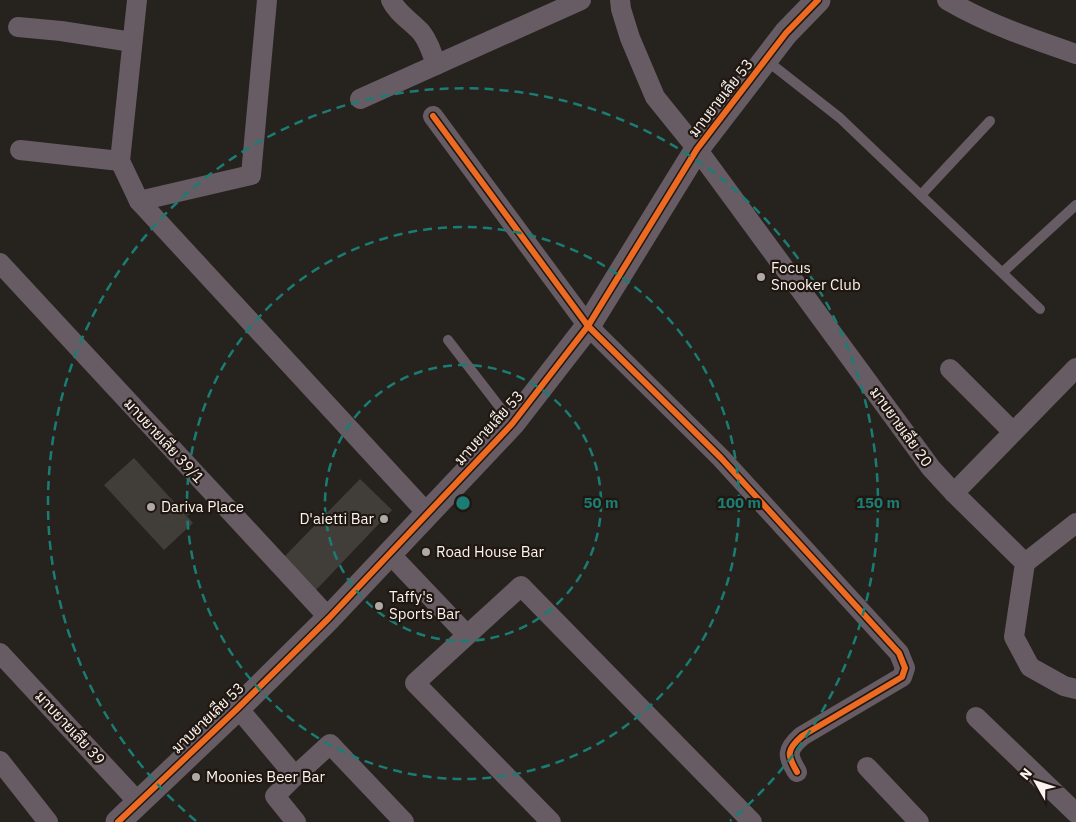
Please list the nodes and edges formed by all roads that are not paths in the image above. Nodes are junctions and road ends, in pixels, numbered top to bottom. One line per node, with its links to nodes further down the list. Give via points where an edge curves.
1 (137, 0): 10 (street)
2 (267, 0): 21 (street, via 251,175)
3 (391, 0): 13 (street, via 427,40)
4 (581, 0): 13 (street)
5 (620, 0): 17 (street, มาบยายเลีย 20, via 630,38 655,97)
6 (818, 0): 12 (street, มาบยายเลีย 53, via 786,33)
7 (947, 0): 8 (street)
8 (971, 5): 11 (street, via 1019,34)
9 (18, 28): 10 (street)
10 (132, 42): 19 (street)
11 (1076, 54)
12 (766, 60): 17 (street, มาบยายเลีย 53); 20 (lane, via 840,118)
13 (436, 65): 14 (street)
14 (360, 99)
15 (433, 116): 26 (street)
16 (990, 121): 20 (lane)
17 (697, 149): 26 (street, มาบยายเลีย 53); 32 (street, มาบยายเลีย 20, via 931,468)
18 (20, 150): 19 (street)
19 (120, 161): 21 (street)
20 (921, 195): 24 (lane)
21 (139, 201): 33 (street)
22 (1076, 205): 24 (lane)
23 (0, 264): 37 (street, มาบยายเลีย 39/1)
24 (1003, 272): 25 (lane)
25 (1040, 309)
26 (588, 326): 30 (street, มาบยายเลีย 53); 45 (street, via 721,458 899,653 904,668 902,677 792,745 789,759)
27 (448, 340): 30 (lane)
28 (1076, 368): 31 (street)
29 (950, 369): 31 (street)
30 (512, 424): 33 (street, มาบยายเลีย 53)
31 (1013, 432): 32 (street)
32 (954, 493): 36 (street, มาบยายเลีย 20)
33 (427, 512): 35 (street, มาบยายเลีย 53)
34 (1076, 522): 36 (street)
35 (390, 554): 37 (street, มาบยายเลีย 53); 38 (street)
36 (1025, 563): 40 (street, via 1014,638 1030,667)
37 (329, 618): 41 (street, มาบยายเลีย 53)
38 (467, 634): 53 (street, via 415,683); 54 (street, via 521,586)
39 (0, 652): 47 (street, มาบยายเลีย 39)
40 (1076, 689)
41 (238, 708): 46 (street); 47 (street, มาบยายเลีย 53)
42 (976, 717): 48 (street)
43 (0, 761): 49 (street)
44 (867, 767): 55 (street)
45 (797, 772)
46 (295, 776): 51 (street, via 275,796); 52 (street, via 330,744)
47 (139, 803): 50 (street, มาบยายเลีย 53)
48 (1076, 813)
49 (48, 822)
50 (118, 822)
51 (296, 822)
52 (404, 822)
53 (551, 822)
54 (752, 822)
55 (919, 822)

